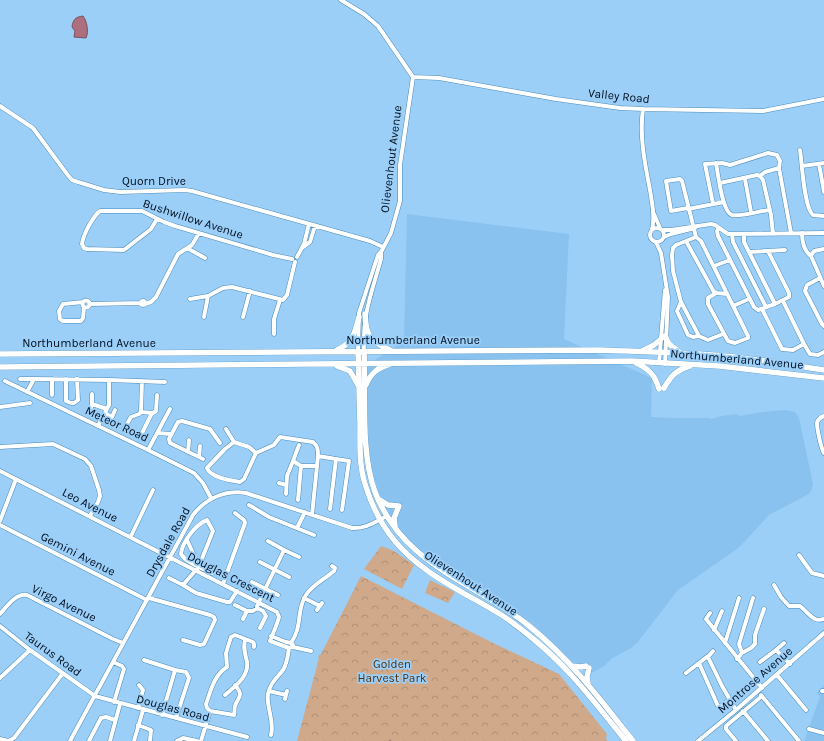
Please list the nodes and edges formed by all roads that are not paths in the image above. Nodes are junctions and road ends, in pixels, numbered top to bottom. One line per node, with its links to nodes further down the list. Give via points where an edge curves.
1 (341, 0): 2 (street, via 378,26)
2 (413, 77): 5 (street, Valley Road, via 439,78); 39 (street, Olievenhout Avenue, via 400,164 400,201)
3 (824, 99): 5 (street, Valley Road, via 763,111)
4 (0, 106): 23 (street, Quorn Drive, via 33,128 72,180 112,191 185,190)
5 (643, 110): 19 (street, via 642,136)
6 (800, 150): 9 (street)
7 (716, 163): 10 (street, via 732,165 771,153 779,158); 13 (street); 16 (street, via 705,164)
8 (822, 164): 9 (street); 14 (street)
9 (802, 166): 21 (street, via 809,210 813,215)
10 (779, 168): 11 (street); 31 (street)
11 (760, 176): 12 (street); 18 (street)
12 (745, 179): 13 (street); 20 (street)
13 (720, 183): 15 (street)
14 (824, 192)
15 (724, 202): 16 (street); 20 (street, via 730,214)
16 (713, 204): 17 (street)
17 (688, 208): 17 (street, via 681,179 666,181 671,211); 25 (street)
18 (769, 210): 20 (street); 36 (street)
19 (653, 212): 27 (street); 28 (street)
20 (751, 212)
21 (824, 216)
22 (158, 219): 22 (street, Bushwillow Avenue, via 140,210 100,211 82,244 88,249 124,250 151,229); 30 (street, Bushwillow Avenue)
23 (309, 224): 24 (street, Quorn Drive); 45 (street)
24 (315, 226): 42 (street, Quorn Drive); 45 (street, via 310,242)
25 (694, 228): 26 (street, via 711,224); 29 (street); 37 (street)
26 (719, 228): 34 (street, via 725,233); 55 (street, via 718,236)
27 (661, 229): 28 (street); 29 (street); 38 (street)
28 (652, 230): 41 (street, via 651,237)
29 (674, 232): 38 (street)
30 (199, 233): 44 (street, via 192,245); 54 (street, Bushwillow Avenue)
31 (790, 233): 32 (street); 36 (street)
32 (802, 233): 33 (street); 52 (street, via 805,249)
33 (824, 233)
34 (732, 234): 35 (street); 71 (street, via 733,242)
35 (744, 234): 36 (street); 50 (street, via 743,239)
36 (773, 234)
37 (696, 237): 40 (street); 56 (street, via 701,240)
38 (663, 239): 41 (street); 51 (street)
39 (388, 240): 42 (street); 43 (street, Olievenhout Avenue)
40 (686, 241): 60 (street); 67 (street, via 674,247 672,254)
41 (656, 242): 51 (street)
42 (376, 244): 43 (street, Quorn Drive)
43 (383, 247): 49 (street, Olievenhout Avenue)
44 (187, 248): 53 (street); 69 (street, via 178,254 154,299 143,303 90,304 87,301)
45 (302, 248): 54 (street)
46 (824, 249): 52 (street, via 814,251)
47 (785, 250): 48 (street)
48 (768, 251): 50 (street); 66 (street, via 789,293 788,298)
49 (381, 252): 72 (street, Olievenhout Avenue); 75 (street, Olievenhout Avenue, via 361,304)
50 (749, 252): 68 (street)
51 (661, 253): 80 (street, via 668,302)
52 (811, 256): 57 (street)
53 (205, 258)
54 (295, 259): 65 (street, via 287,295)
55 (730, 260): 56 (street); 64 (street)
56 (714, 266): 61 (street)
57 (820, 278): 58 (street); 76 (street, via 807,285 805,291)
58 (824, 286)
59 (250, 291): 62 (street, via 228,287); 65 (street); 74 (street)
60 (716, 293): 61 (street); 78 (street, via 707,301)
61 (727, 294): 70 (street)
62 (208, 296): 63 (street); 73 (street)
63 (190, 299)
64 (749, 299): 70 (street); 71 (street, via 756,310)
65 (280, 300): 77 (street, via 274,319)
66 (783, 301): 68 (street); 81 (street)
67 (680, 302): 79 (street); 79 (street, via 677,311 688,335)
68 (775, 304): 71 (street)
69 (84, 305): 69 (street, via 63,304 59,311 60,320 81,320)
70 (733, 306): 78 (street, via 748,338 735,344 728,341)
71 (764, 308): 81 (street, via 782,349 793,350)
72 (365, 314): 82 (main road, via 365,326 370,337 378,345); 84 (street, Olievenhout Avenue)
73 (204, 317)
74 (243, 317)
75 (359, 317): 83 (main road, via 351,340); 84 (street, Olievenhout Avenue)
76 (824, 326)
77 (274, 334)
78 (723, 334): 79 (street, via 708,340)
79 (699, 336)
80 (663, 337): 85 (main road); 86 (main road); 88 (street)
81 (804, 344): 87 (street, via 810,354 818,355)
82 (392, 350): 84 (main road, Northumberland Avenue); 85 (main road, Northumberland Avenue)
83 (333, 351): 84 (main road, Northumberland Avenue); 89 (main road, Northumberland Avenue)
84 (361, 351): 91 (main road, Olievenhout Avenue)
85 (640, 352): 88 (main road, Northumberland Avenue)
86 (680, 352): 88 (main road, Northumberland Avenue); 97 (main road, Northumberland Avenue)
87 (824, 352)
88 (662, 353): 93 (street)
89 (0, 354)
90 (632, 361): 92 (main road, Northumberland Avenue); 93 (main road, Northumberland Avenue); 94 (main road, via 650,371 662,388 678,370)
91 (362, 363): 92 (main road, Northumberland Avenue); 95 (main road, Northumberland Avenue); 108 (main road, Olievenhout Avenue)
92 (394, 363): 108 (main road, via 372,373)
93 (662, 363): 94 (main road, Northumberland Avenue)
94 (698, 364): 98 (main road, Northumberland Avenue)
95 (329, 365): 96 (main road, Northumberland Avenue); 108 (main road, via 350,371)
96 (0, 367)
97 (824, 370)
98 (824, 378)
99 (20, 379): 100 (street)
100 (34, 379): 101 (street); 109 (street)
101 (52, 379): 102 (street); 111 (street)
102 (66, 379): 103 (street); 103 (street, via 66,401 71,403 78,400)
103 (77, 379): 104 (street)
104 (110, 380): 106 (street); 119 (street, via 109,405)
105 (5, 381): 109 (street, Meteor Road)
106 (142, 381): 107 (street); 120 (street)
107 (165, 382)
108 (362, 389): 151 (main road, Olievenhout Avenue, via 367,455); 161 (main road, Olievenhout Avenue, via 362,465 369,495)
109 (27, 392): 123 (street, Meteor Road)
110 (92, 394): 114 (street)
111 (52, 395)
112 (157, 396): 121 (street, via 156,410)
113 (30, 404): 115 (street)
114 (92, 404): 118 (street); 119 (street)
115 (0, 407)
116 (170, 409): 126 (street)
117 (115, 410): 119 (street, via 111,419)
118 (90, 411)
119 (106, 411): 123 (street)
120 (141, 412): 121 (street); 124 (street, via 131,417)
121 (152, 413): 128 (street)
122 (824, 416): 138 (street, via 817,422)
123 (98, 426): 135 (street, Meteor Road)
124 (124, 429)
125 (226, 429): 130 (street)
126 (157, 433): 127 (street); 135 (street)
127 (171, 434): 131 (street, via 178,422 182,421 210,429 217,434); 136 (street, via 170,443)
128 (141, 435)
129 (189, 440): 136 (street)
130 (234, 442): 137 (street, via 249,447); 137 (street, via 208,466 210,473 242,482)
131 (220, 443)
132 (299, 445): 141 (street)
133 (0, 446): 159 (street, via 53,444 85,459 90,466 100,496)
134 (200, 446): 136 (street, via 201,458)
135 (148, 450): 150 (street, Meteor Road, via 196,475)
136 (188, 452)
137 (256, 453): 139 (street, via 274,445 282,436 313,442 317,446)
138 (824, 453)
139 (318, 456): 140 (street); 143 (street)
140 (336, 459): 154 (street); 155 (street, via 349,461)
141 (293, 461): 142 (street); 147 (street, via 287,472)
142 (301, 466): 143 (street); 152 (street)
143 (317, 466): 158 (street)
144 (0, 471): 145 (street, Leo Avenue)
145 (16, 479): 159 (street, Leo Avenue); 162 (street)
146 (279, 483): 147 (street)
147 (286, 485): 149 (street)
148 (153, 490): 169 (street)
149 (286, 494)
150 (211, 498): 156 (street, Drysdale Road, via 241,492); 176 (street, Drysdale Road, via 193,515)
151 (378, 498): 160 (main road, Olievenhout Avenue); 165 (main road, via 388,505 399,506 394,518)
152 (298, 500)
153 (250, 505): 164 (street, via 269,517)
154 (330, 509)
155 (342, 510)
156 (305, 512): 158 (street, Drysdale Road); 164 (street)
157 (235, 514): 187 (street, via 245,524)
158 (312, 515): 161 (street, Drysdale Road, via 352,528)
159 (90, 516): 169 (street, Leo Avenue)
160 (387, 516): 161 (street, Drysdale Road); 165 (main road, Olievenhout Avenue)
161 (380, 520): 274 (main road, Olievenhout Avenue, via 410,557 430,572 504,616 550,652)
162 (0, 521)
163 (0, 525): 196 (street, Gemini Avenue)
164 (297, 528): 168 (street)
165 (396, 528): 231 (main road, Olievenhout Avenue, via 433,565 508,610)
166 (195, 529): 167 (street); 170 (street); 178 (street, via 206,520 215,533)
167 (198, 533)
168 (314, 535)
169 (131, 536): 176 (street, Leo Avenue)
170 (187, 540): 173 (street); 178 (street, via 180,552 182,556)
171 (268, 541): 172 (street)
172 (284, 550): 175 (street); 180 (street)
173 (193, 553)
174 (799, 555): 183 (street, via 812,573)
175 (299, 557)
176 (170, 558): 181 (street, Douglas Crescent); 196 (street, Drysdale Road)
177 (260, 562): 180 (street)
178 (199, 566): 181 (street); 182 (street)
179 (335, 568): 193 (street)
180 (274, 570): 184 (street); 190 (street)
181 (196, 571): 187 (street, Douglas Crescent); 188 (street)
182 (212, 573)
183 (824, 576)
184 (289, 577)
185 (169, 578): 188 (street)
186 (252, 582): 190 (street)
187 (222, 584): 191 (street, Douglas Crescent)
188 (183, 585): 191 (street, via 196,593 227,602 230,602)
189 (774, 585): 207 (street, via 789,606 800,606 814,619)
190 (265, 589): 192 (street); 197 (street)
191 (237, 591): 197 (street, Douglas Crescent)
192 (278, 595)
193 (304, 598): 199 (street); 217 (street, via 299,627)
194 (739, 598): 215 (street)
195 (754, 598): 223 (street, via 739,644)
196 (148, 599): 212 (street, Gemini Avenue, via 214,617 204,644); 214 (street, Drysdale Road)
197 (259, 603): 200 (street); 217 (street, Douglas Crescent, via 279,615 271,638)
198 (235, 605): 202 (street)
199 (320, 606)
200 (257, 608): 202 (street, via 253,611); 209 (street, via 266,614)
201 (764, 609): 223 (street, via 755,635 755,644)
202 (247, 610): 206 (street)
203 (722, 611): 210 (street)
204 (710, 613): 210 (street, via 706,619)
205 (0, 614): 214 (street, Virgo Avenue, via 18,596 27,595)
206 (243, 619)
207 (824, 620)
208 (0, 626): 219 (street, Taurus Road)
209 (260, 628)
210 (714, 630): 215 (street)
211 (824, 633): 230 (street, Montrose Avenue)
212 (183, 640)
213 (245, 640): 218 (street, via 252,642); 239 (street, via 243,649 247,663 246,674); 252 (street, via 231,637 226,653 228,668 221,670 216,677 206,704)
214 (123, 643): 227 (street, Drysdale Road)
215 (725, 643): 225 (street)
216 (784, 643): 220 (street)
217 (291, 646): 221 (street); 241 (street, via 284,668)
218 (254, 647)
219 (30, 650): 233 (street, Taurus Road); 236 (street)
220 (776, 650): 228 (street); 230 (street)
221 (311, 651)
222 (713, 651): 224 (street)
223 (742, 653): 225 (street)
224 (708, 656): 229 (street); 246 (street)
225 (737, 659): 240 (street)
226 (144, 660): 232 (street)
227 (113, 662): 244 (street, Drysdale Road); 247 (street, via 122,666 124,670)
228 (760, 662)
229 (699, 663): 234 (street); 246 (street, via 718,706 721,707)
230 (790, 664): 235 (street, Montrose Avenue)
231 (572, 666): 237 (main road, Olievenhout Avenue); 237 (main road, via 588,667)
232 (175, 670): 254 (street); 255 (street, via 186,672 189,678)
233 (63, 673): 244 (street, Taurus Road); 264 (street, via 14,738 8,741)
234 (686, 673)
235 (777, 675): 240 (street, Montrose Avenue); 251 (street)
236 (0, 678)
237 (588, 684): 275 (main road, Olievenhout Avenue)
238 (139, 685): 249 (street, via 143,690)
239 (236, 685): 242 (street); 252 (street, via 241,695 234,715)
240 (760, 690): 245 (street); 250 (street, Montrose Avenue)
241 (269, 691): 243 (street); 261 (street)
242 (225, 695)
243 (286, 695)
244 (95, 696): 247 (street, Douglas Road); 265 (street, Drysdale Road)
245 (762, 696): 253 (street); 279 (street)
246 (730, 700): 250 (street)
247 (114, 702): 248 (street, Douglas Road)
248 (120, 704): 249 (street, Douglas Road); 256 (street)
249 (140, 709): 254 (street, Douglas Road); 257 (street)
250 (736, 710): 276 (street, Montrose Avenue)
251 (806, 710)
252 (210, 711): 258 (street)
253 (743, 711): 277 (street, via 726,726); 278 (street)
254 (162, 715): 255 (street, Douglas Road)
255 (176, 718): 258 (street, Douglas Road)
256 (115, 720): 266 (street, via 101,718); 267 (street)
257 (138, 725): 268 (street); 269 (street, via 151,730)
258 (205, 726): 262 (street, Douglas Road); 272 (street)
259 (809, 729): 260 (street)
260 (824, 733)
261 (271, 735)
262 (241, 736): 263 (street, Douglas Road); 273 (street)
263 (247, 737)
264 (0, 739)
265 (70, 741)
266 (89, 741)
267 (110, 741)
268 (134, 741)
269 (150, 741)
270 (177, 741): 271 (street, via 183,738)
271 (197, 741)
272 (201, 741)
273 (239, 741)
274 (626, 741)
275 (633, 741)
276 (698, 741)
277 (736, 741)
278 (768, 741)
279 (799, 741)

